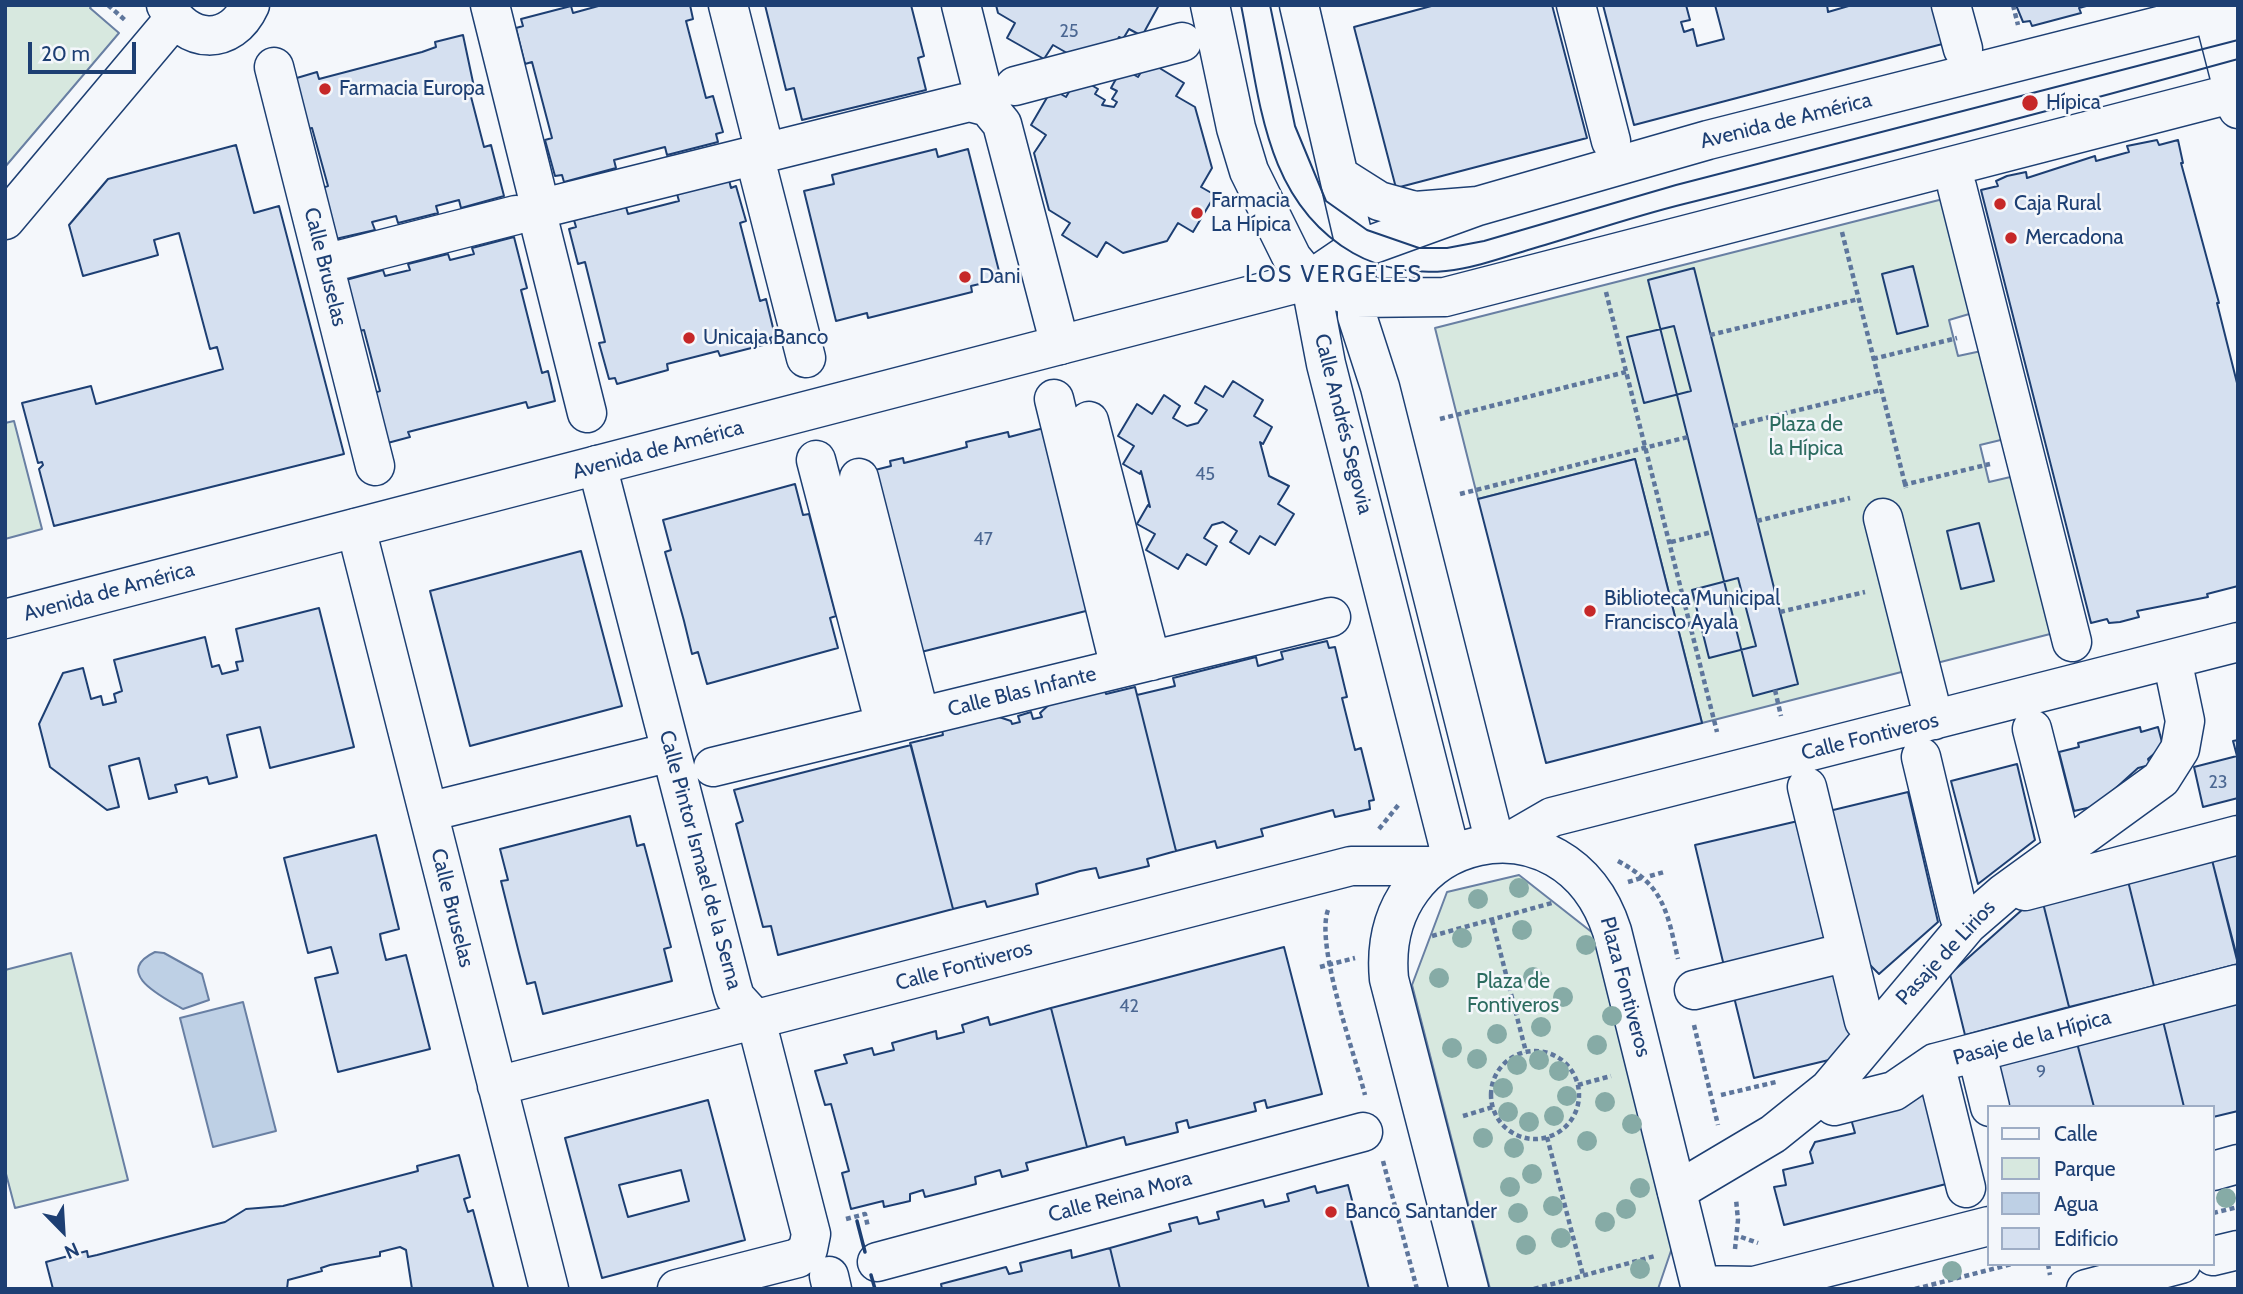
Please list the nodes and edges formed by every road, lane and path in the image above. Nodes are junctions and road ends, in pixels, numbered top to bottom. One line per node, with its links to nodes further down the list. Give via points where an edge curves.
1 (108, 5): 12 (path)
2 (490, 5): 22 (street, via 537,194)
3 (728, 5): 36 (street)
4 (961, 5): 16 (street)
5 (1210, 5): 28 (street, Calle Andrés Segovia, via 1236,128 1250,171 1292,258)
6 (1299, 5): 19 (street, Calle Andrés Segovia)
7 (1576, 5): 18 (street)
8 (1951, 5): 14 (street)
9 (256, 6): 11 (street, via 222,34 195,34)
10 (2221, 8): 17 (street); 21 (street, Avenida de América, via 1716,138)
11 (170, 12): 23 (street)
12 (132, 26)
13 (1182, 42): 16 (street)
14 (1963, 49)
15 (274, 67): 26 (street, Calle Bruselas)
16 (995, 93): 22 (street, via 555,205); 34 (street)
17 (2236, 98): 31 (street, via 1445,297)
18 (1611, 141)
19 (1341, 177): 21 (street, Avenida de América, via 1378,201 1415,211); 25 (street, Calle Andrés Segovia)
20 (1958, 187): 32 (street)
21 (1478, 206): 25 (street, Avenida de América)
22 (533, 215): 26 (street); 41 (street)
23 (5, 220)
24 (1842, 231): 30 (path)
25 (1356, 250): 28 (street, Avenida de América); 29 (street, Calle Andrés Segovia)
26 (324, 264): 49 (street, Calle Bruselas)
27 (1602, 278): 38 (path)
28 (1310, 281): 29 (street); 34 (street, Avenida de América); 81 (street, Calle Andrés Segovia)
29 (1356, 298): 31 (street); 35 (street, Calle Andrés Segovia, via 1357,316)
30 (1859, 299): 33 (path); 37 (path)
31 (1399, 300): 35 (street)
32 (1993, 329): 37 (path); 60 (street)
33 (1710, 335)
34 (1060, 345): 48 (street, Avenida de América)
35 (1371, 352): 79 (street, Calle Andrés Segovia)
36 (806, 358)
37 (1873, 359): 39 (path)
38 (1626, 372): 42 (path); 46 (path)
39 (1881, 390): 44 (path); 52 (path)
40 (1054, 399): 63 (street)
41 (587, 413)
42 (1440, 419)
43 (1089, 421): 63 (street)
44 (1733, 426)
45 (1688, 438): 46 (path)
46 (1645, 447): 51 (path); 55 (path)
47 (816, 460): 67 (street)
48 (597, 465): 53 (street, Avenida de América); 70 (street, Calle Pintor Ismael de la Serna)
49 (375, 466)
50 (859, 478): 67 (street)
51 (1460, 494)
52 (1895, 508): 66 (street)
53 (356, 528): 59 (street, Avenida de América); 75 (street, Calle Bruselas)
54 (1712, 532): 55 (path)
55 (1671, 542): 69 (path)
56 (1867, 592): 57 (path)
57 (1780, 612)
58 (1331, 617): 63 (street, Calle Blas Infante)
59 (5, 619)
60 (2072, 642)
61 (2238, 642): 62 (street, Calle Fontiveros)
62 (2172, 659): 66 (street, Calle Fontiveros); 106 (street, Pasaje de Lirios, via 2185,721 2180,749 2161,779 1967,925 1829,1089 1773,1134)
63 (1136, 665): 67 (street, Calle Blas Infante)
64 (1775, 690): 65 (path)
65 (1781, 716)
66 (1934, 720): 79 (street, Calle Fontiveros, via 1552,817)
67 (902, 721): 72 (street, Calle Blas Infante)
68 (2032, 729): 78 (street)
69 (1717, 732)
70 (671, 752): 75 (street); 94 (street, Calle Pintor Ismael de la Serna, via 735,997)
71 (1921, 757): 86 (street, Calle Fontiveros)
72 (713, 767)
73 (1807, 787): 89 (street, Calle Fontiveros)
74 (1407, 793): 76 (path)
75 (428, 812): 99 (street, Calle Bruselas)
76 (1375, 834)
77 (2238, 835): 84 (street)
78 (2060, 839)
79 (1501, 843): 81 (street, Plaza Fontiveros); 110 (street, Plaza Fontiveros, via 1531,847 1571,866 1601,902)
80 (1609, 856): 93 (path, via 1646,877 1661,897)
81 (1442, 861): 94 (street, Calle Fontiveros, via 1351,866); 130 (street, via 1415,883 1395,918 1388,963)
82 (1664, 872): 83 (path)
83 (1650, 876)
84 (2025, 891)
85 (1556, 902): 87 (path)
86 (1959, 916)
87 (1492, 920): 88 (path); 96 (path)
88 (1427, 937)
89 (1847, 952): 93 (street); 95 (street, Calle Fontiveros)
90 (1360, 956): 91 (path)
91 (1320, 967)
92 (2238, 984): 97 (street, Pasaje de la Hípica)
93 (1689, 992): 106 (path)
94 (755, 1020): 99 (street, Calle Fontiveros); 124 (street, Calle Pintor Ismael de la Serna)
95 (1864, 1021)
96 (1526, 1052): 102 (path, via 1502,1067 1491,1094); 105 (path, via 1552,1054 1573,1072 1578,1084 1573,1117)
97 (1976, 1054): 98 (street, Pasaje de la Hípica); 100 (street)
98 (1935, 1063): 101 (street, Pasaje de la Hípica, via 1894,1091); 109 (street)
99 (497, 1086): 128 (street, Calle Bruselas)
100 (1989, 1105)
101 (1834, 1106)
102 (1493, 1107): 103 (path); 105 (path, via 1514,1134)
103 (1455, 1118)
104 (1363, 1132): 120 (street, Calle Reina Mora)
105 (1547, 1137): 126 (path)
106 (1727, 1162): 110 (street, Pasaje de Lirios); 119 (path, via 1738,1220)
107 (2238, 1164): 108 (street)
108 (2215, 1170)
109 (1966, 1188)
110 (1677, 1191): 127 (street, Plaza Fontiveros)
111 (2238, 1207): 112 (path)
112 (2215, 1213)
113 (1988, 1226): 127 (street, via 1754,1286)
114 (1741, 1237): 115 (path)
115 (1758, 1243)
116 (2238, 1250): 118 (street)
117 (1666, 1252): 126 (path)
118 (2215, 1256)
119 (1733, 1260)
120 (877, 1262)
121 (2003, 1266): 132 (path)
122 (2048, 1266): 125 (path)
123 (2173, 1266): 133 (street)
124 (823, 1271): 129 (street, via 797,1258)
125 (2050, 1275)
126 (1583, 1276): 131 (path)
127 (1701, 1287)
128 (549, 1289)
129 (677, 1289)
130 (1469, 1289)
131 (1534, 1289)
132 (1914, 1289)
133 (2086, 1289)

